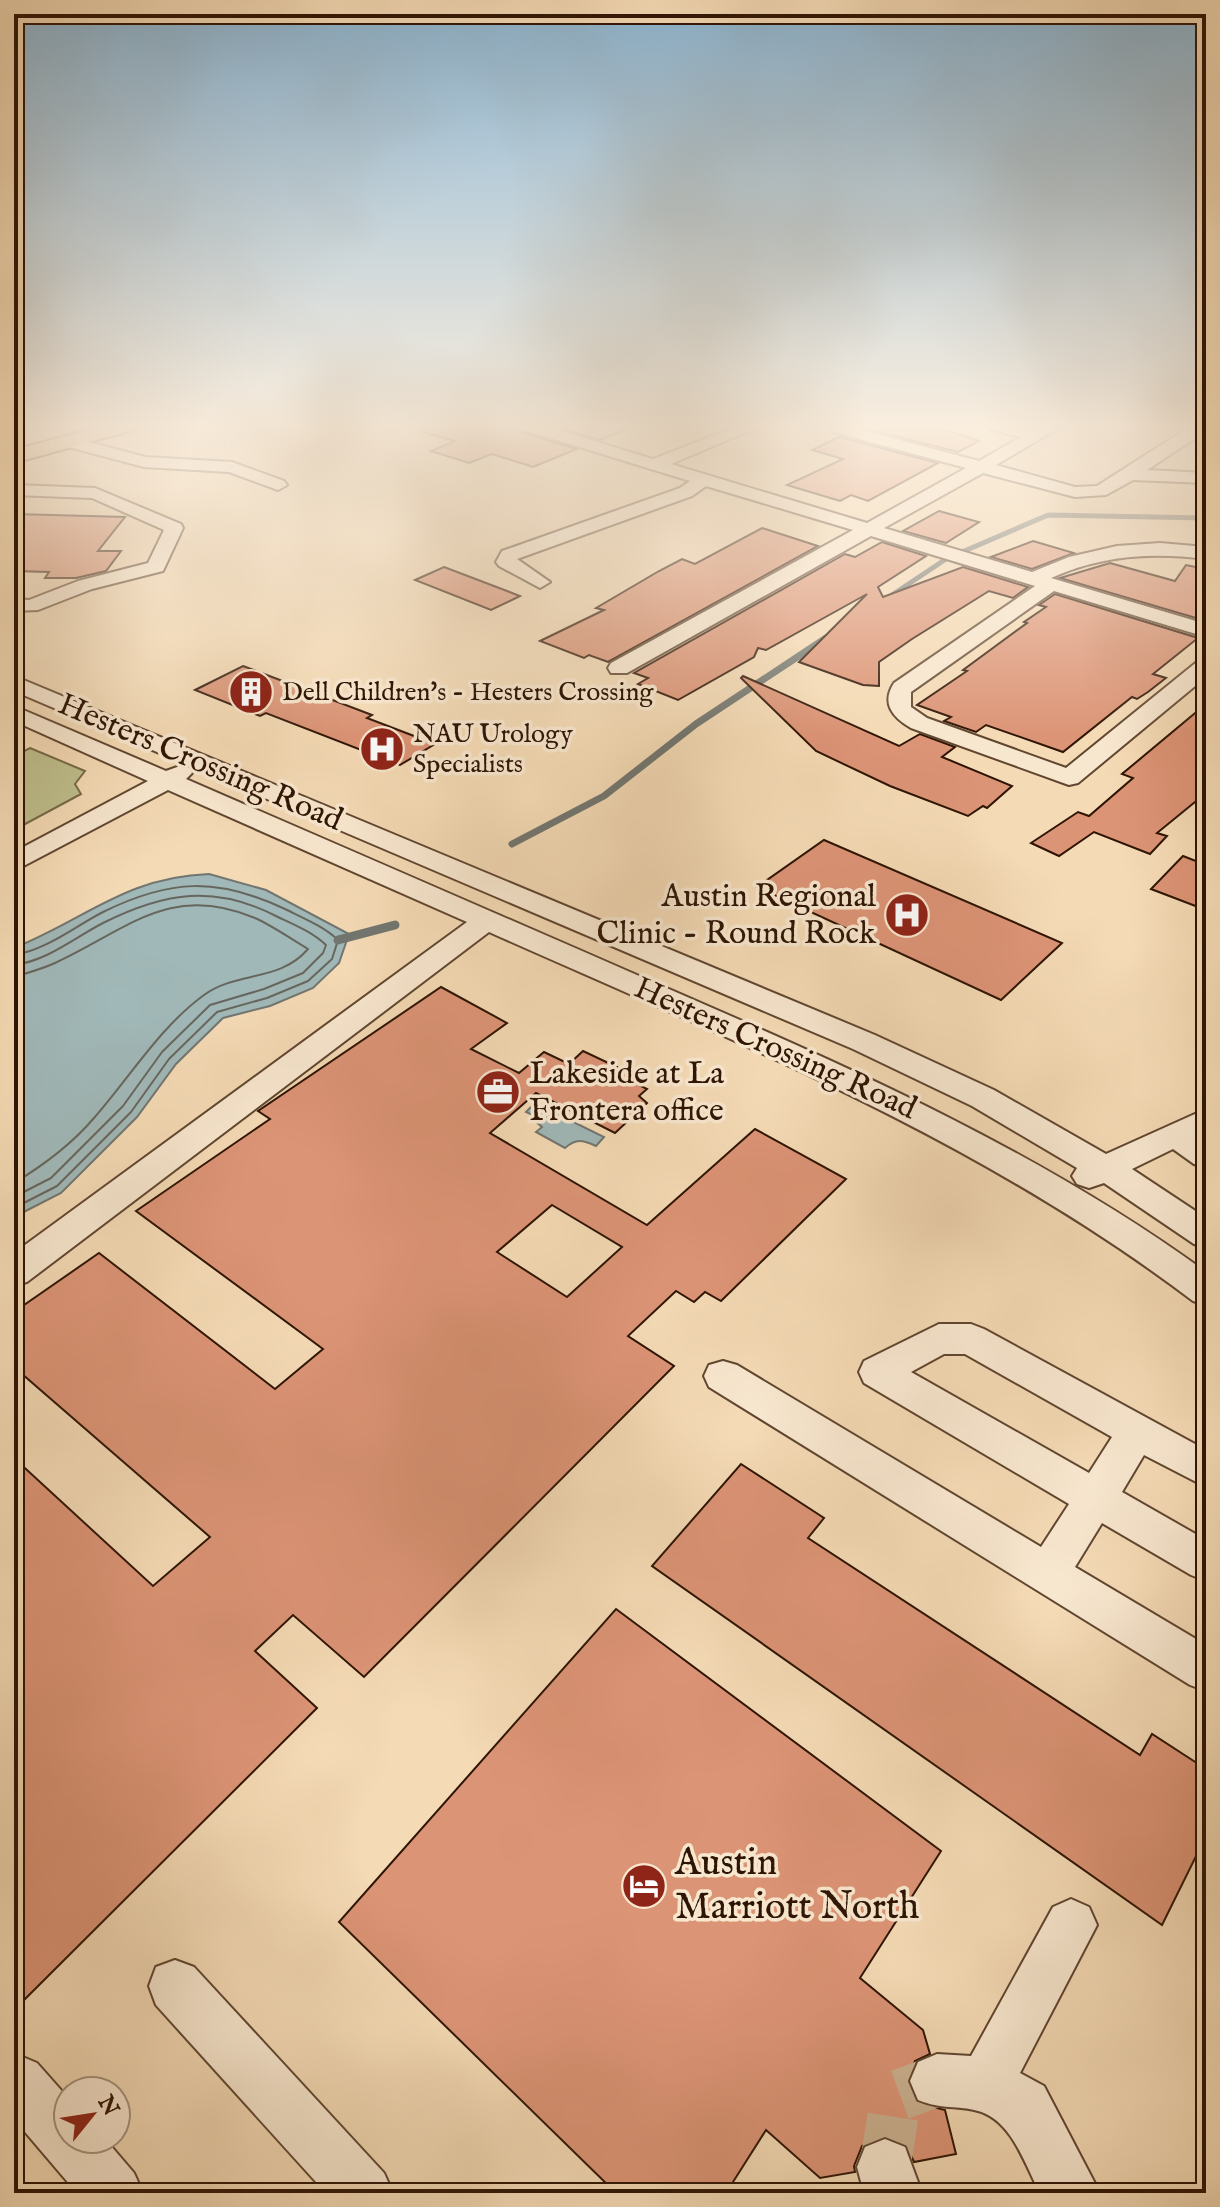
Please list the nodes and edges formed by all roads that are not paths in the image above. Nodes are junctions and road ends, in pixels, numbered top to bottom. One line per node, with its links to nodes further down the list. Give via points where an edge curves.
1 (174, 529): 8 (street, via 156,567 31,606)
2 (582, 529): 6 (street, via 509,555 506,562)
3 (866, 529): 11 (street)
4 (871, 529): 7 (street)
5 (1206, 553): 7 (street, via 1171,548 1106,552 1068,561)
6 (540, 582)
7 (1042, 582): 9 (street); 10 (street, via 902,688 897,703 902,712 1069,778)
8 (14, 605)
9 (1206, 631)
10 (1206, 666)
11 (619, 668)
12 (14, 683): 14 (street, Hesters Crossing Road)
13 (14, 713): 15 (street, Hesters Crossing Road)
14 (198, 763): 15 (street); 21 (street, Hesters Crossing Road, via 864,1042 983,1098)
15 (169, 779): 16 (street); 17 (street, Hesters Crossing Road)
16 (14, 863)
17 (488, 920): 22 (street, Hesters Crossing Road, via 853,1081); 24 (street)
18 (1206, 1120): 19 (street)
19 (1175, 1134): 20 (street); 21 (street)
20 (1206, 1156)
21 (1103, 1167): 22 (street); 23 (street, Hesters Crossing Road)
22 (1062, 1191): 25 (street, Hesters Crossing Road)
23 (1206, 1235)
24 (14, 1272)
25 (1206, 1291)
26 (723, 1376): 31 (street)
27 (1137, 1432): 28 (street); 29 (street); 29 (street, via 971,1339 939,1339 878,1372)
28 (1206, 1470)
29 (1097, 1499): 30 (street); 31 (street)
30 (1206, 1562)
31 (1048, 1574): 32 (street)
32 (1206, 1670)
33 (1071, 1925): 38 (street, via 961,2082 1024,2106)
34 (175, 1986): 37 (street)
35 (18, 2082): 36 (street)
36 (114, 2193)
37 (364, 2193)
38 (1071, 2193)

